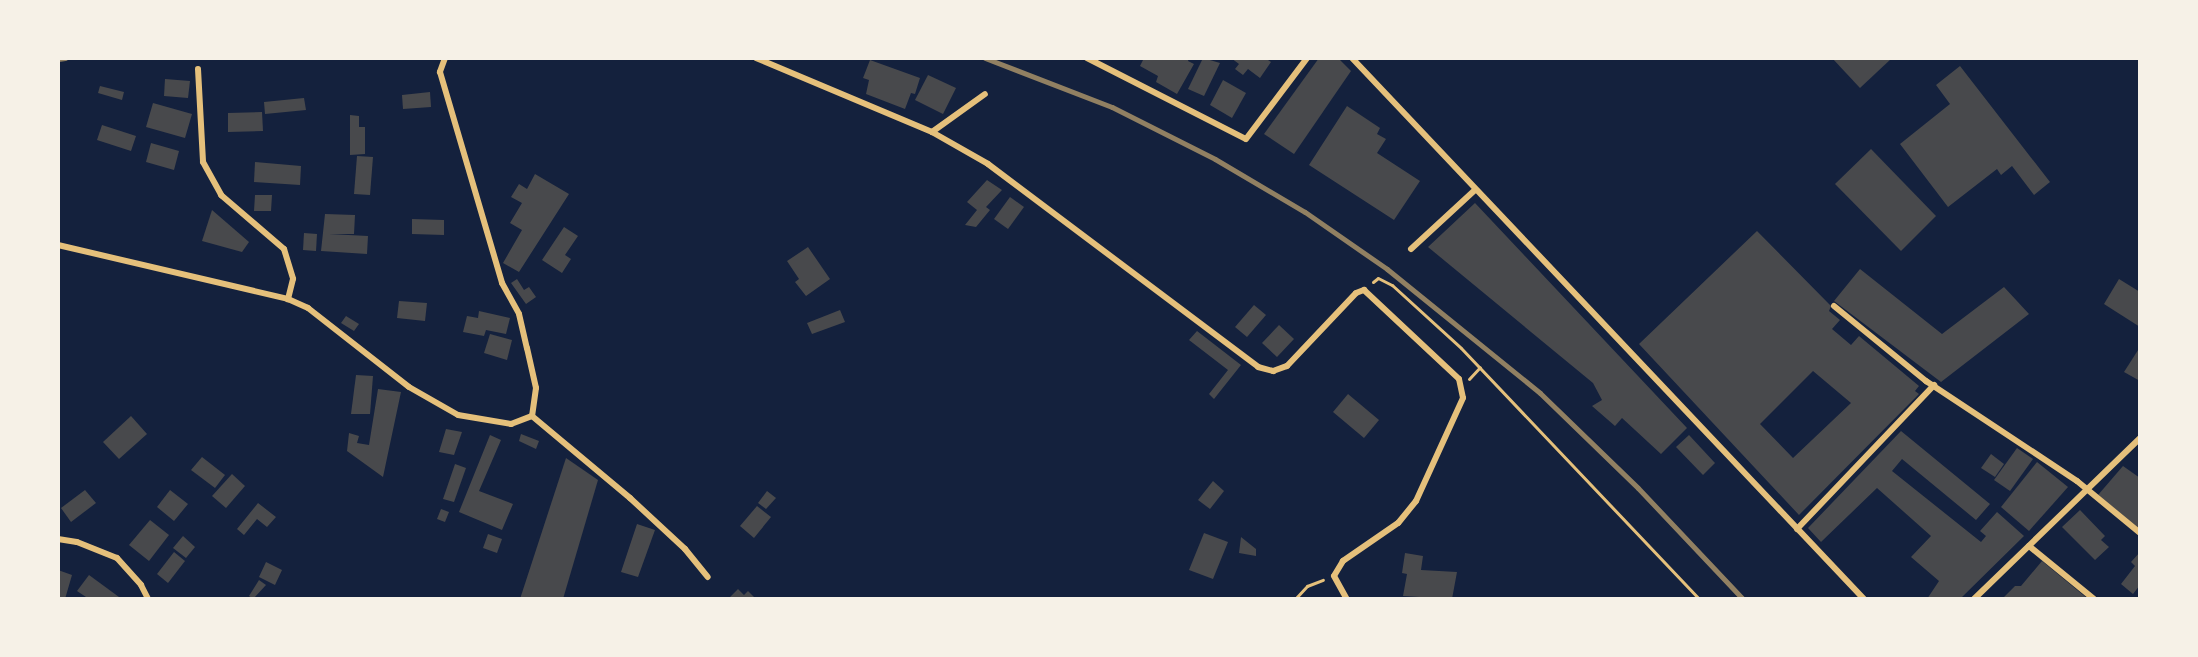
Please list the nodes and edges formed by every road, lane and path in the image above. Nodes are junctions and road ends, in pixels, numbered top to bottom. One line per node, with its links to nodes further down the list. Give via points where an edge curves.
1 (445, 58): 18 (street, via 443,83 502,283 519,314 536,388)
2 (756, 58): 8 (street)
3 (1087, 58): 4 (street, via 1246,139)
4 (1307, 58)
5 (1352, 58): 9 (street)
6 (198, 69): 13 (street, via 203,162 221,195 284,249 293,279)
7 (985, 94): 8 (street)
8 (932, 132): 16 (street, via 988,164 1258,367 1273,371 1287,366 1364,290)
9 (1475, 190): 11 (street); 21 (street)
10 (58, 245): 13 (street)
11 (1411, 249)
12 (1378, 278): 15 (path)
13 (288, 299): 18 (street, via 308,308 409,387 458,415 511,424)
14 (1834, 306): 17 (street)
15 (1480, 367): 16 (path); 30 (path)
16 (1462, 385): 25 (street, via 1463,398 1416,501 1398,523 1343,561)
17 (1934, 385): 20 (street); 21 (street)
18 (532, 416): 26 (street, via 630,498)
19 (2140, 438): 20 (street)
20 (2086, 490): 22 (street); 24 (street)
21 (1797, 529): 31 (street)
22 (2140, 533)
23 (58, 539): 27 (street, via 117,558)
24 (2029, 546): 32 (street); 33 (street)
25 (1334, 576): 28 (path, via 1307,586); 29 (street)
26 (708, 577)
27 (148, 599)
28 (1295, 599)
29 (1347, 599)
30 (1699, 599)
31 (1864, 599)
32 (1974, 599)
33 (2094, 599)

